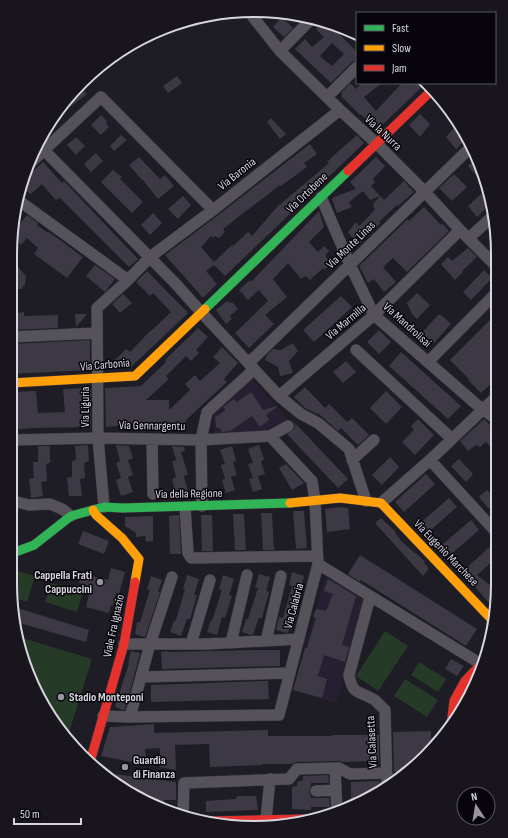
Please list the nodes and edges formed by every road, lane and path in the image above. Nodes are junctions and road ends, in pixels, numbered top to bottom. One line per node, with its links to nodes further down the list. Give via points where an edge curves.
1 (252, 17): 3 (street, Via la Nurra)
2 (307, 23): 3 (street)
3 (280, 51): 6 (street, Via la Nurra)
4 (356, 68): 6 (street)
5 (428, 94): 8 (street, Via Ortobene)
6 (327, 97): 7 (street, Via la Nurra)
7 (340, 110): 8 (street, Via la Nurra); 15 (street, Via Baronia)
8 (377, 144): 12 (street, Via la Nurra); 13 (street, Via Ortobene)
9 (43, 145): 15 (street, via 101,97)
10 (42, 148): 19 (street)
11 (468, 150): 12 (street, Via Monte Linas)
12 (425, 192): 17 (street, Via la Nurra); 21 (street, Via Monte Linas)
13 (321, 196): 21 (street, Via Mandrolisai); 24 (street, Via Ortobene)
14 (23, 204): 22 (street)
15 (212, 210): 19 (street, Via Baronia)
16 (488, 220): 18 (street)
17 (460, 230): 18 (street, Via la Nurra); 25 (street, Via Marmilla)
18 (469, 238): 20 (street, Via la Nurra)
19 (150, 257): 22 (street, Via Liguria); 24 (street)
20 (491, 261)
21 (350, 264): 25 (street, Via Mandrolisai); 30 (street, Via Monte Linas, via 255,357)
22 (128, 280): 26 (street, Via Liguria, via 97,308)
23 (491, 298): 29 (street)
24 (201, 312): 30 (street); 31 (street, Via Carbonia, via 135,376)
25 (374, 315): 29 (street, Via Mandrolisai); 33 (street, Via Marmilla)
26 (97, 333): 27 (street); 31 (street, Via Liguria)
27 (17, 337)
28 (356, 350): 41 (street)
29 (428, 362): 35 (street, Via Mandrolisai)
30 (250, 366): 33 (street); 43 (street, Via Gennargentu, via 250,374 207,412)
31 (98, 378): 32 (street, Via Carbonia); 39 (street, Via Liguria)
32 (17, 383)
33 (278, 396): 45 (street, via 301,414 318,423 349,449)
34 (491, 401): 35 (street)
35 (482, 409): 36 (street, Via Mandrolisai); 41 (street)
36 (491, 416)
37 (288, 426): 38 (street)
38 (270, 436): 43 (street); 49 (street, Via Calabria, via 312,481)
39 (98, 438): 40 (street, Via Gennargentu); 42 (street, Via Gennargentu); 54 (street, Via Liguria)
40 (152, 439): 43 (street, Via Gennargentu); 47 (street)
41 (452, 439): 46 (street)
42 (17, 440)
43 (201, 440): 53 (street)
44 (374, 440): 45 (street)
45 (352, 460): 48 (street)
46 (430, 460): 51 (street); 56 (street)
47 (153, 494)
48 (366, 500): 49 (street, Via della Regione, via 340,498); 51 (street, Via della Regione)
49 (315, 501): 53 (street, Via della Regione); 58 (street, Via Calabria)
50 (17, 502): 55 (street, via 29,505 50,504)
51 (382, 503): 64 (street, Via Eugenio Marchese)
52 (185, 506): 53 (street, Via della Regione); 54 (street, Via della Regione); 58 (street, via 188,553 192,558)
53 (202, 506)
54 (98, 508): 55 (street, Via della Regione); 68 (street, Viale Fra Ignazio, via 96,515 122,538 139,559)
55 (71, 516): 57 (street, Via della Regione, via 34,545)
56 (491, 527)
57 (17, 551)
58 (318, 560): 63 (street); 65 (street, Via Calabria)
59 (247, 575): 67 (street)
60 (281, 576): 66 (street)
61 (172, 577): 69 (street)
62 (210, 580): 70 (street)
63 (370, 597): 71 (street); 82 (street, Via Calasetta, via 349,675 357,692 374,700 384,710)
64 (489, 616)
65 (299, 639): 66 (street); 73 (street, Via Calabria)
66 (266, 641): 67 (street)
67 (231, 643): 70 (street)
68 (124, 644): 69 (street); 78 (street, Viale Fra Ignazio)
69 (150, 644): 70 (street); 74 (street)
70 (191, 644)
71 (478, 661)
72 (474, 671): 76 (street)
73 (290, 673): 74 (street); 79 (street, Via Calabria, via 279,715)
74 (141, 677): 79 (street)
75 (471, 680): 76 (street)
76 (465, 681): 77 (street, via 454,701)
77 (453, 713)
78 (103, 716): 79 (street); 80 (street, Viale Fra Ignazio)
79 (130, 717)
80 (92, 757)
81 (335, 768): 82 (street, via 350,774); 83 (street, via 297,769 289,779); 84 (street)
82 (387, 779)
83 (270, 780): 87 (street, via 184,783); 89 (street)
84 (336, 790): 85 (street); 86 (street)
85 (316, 791)
86 (337, 806)
87 (183, 810)
88 (244, 820): 89 (street)
89 (266, 820): 90 (street)
90 (272, 820)

